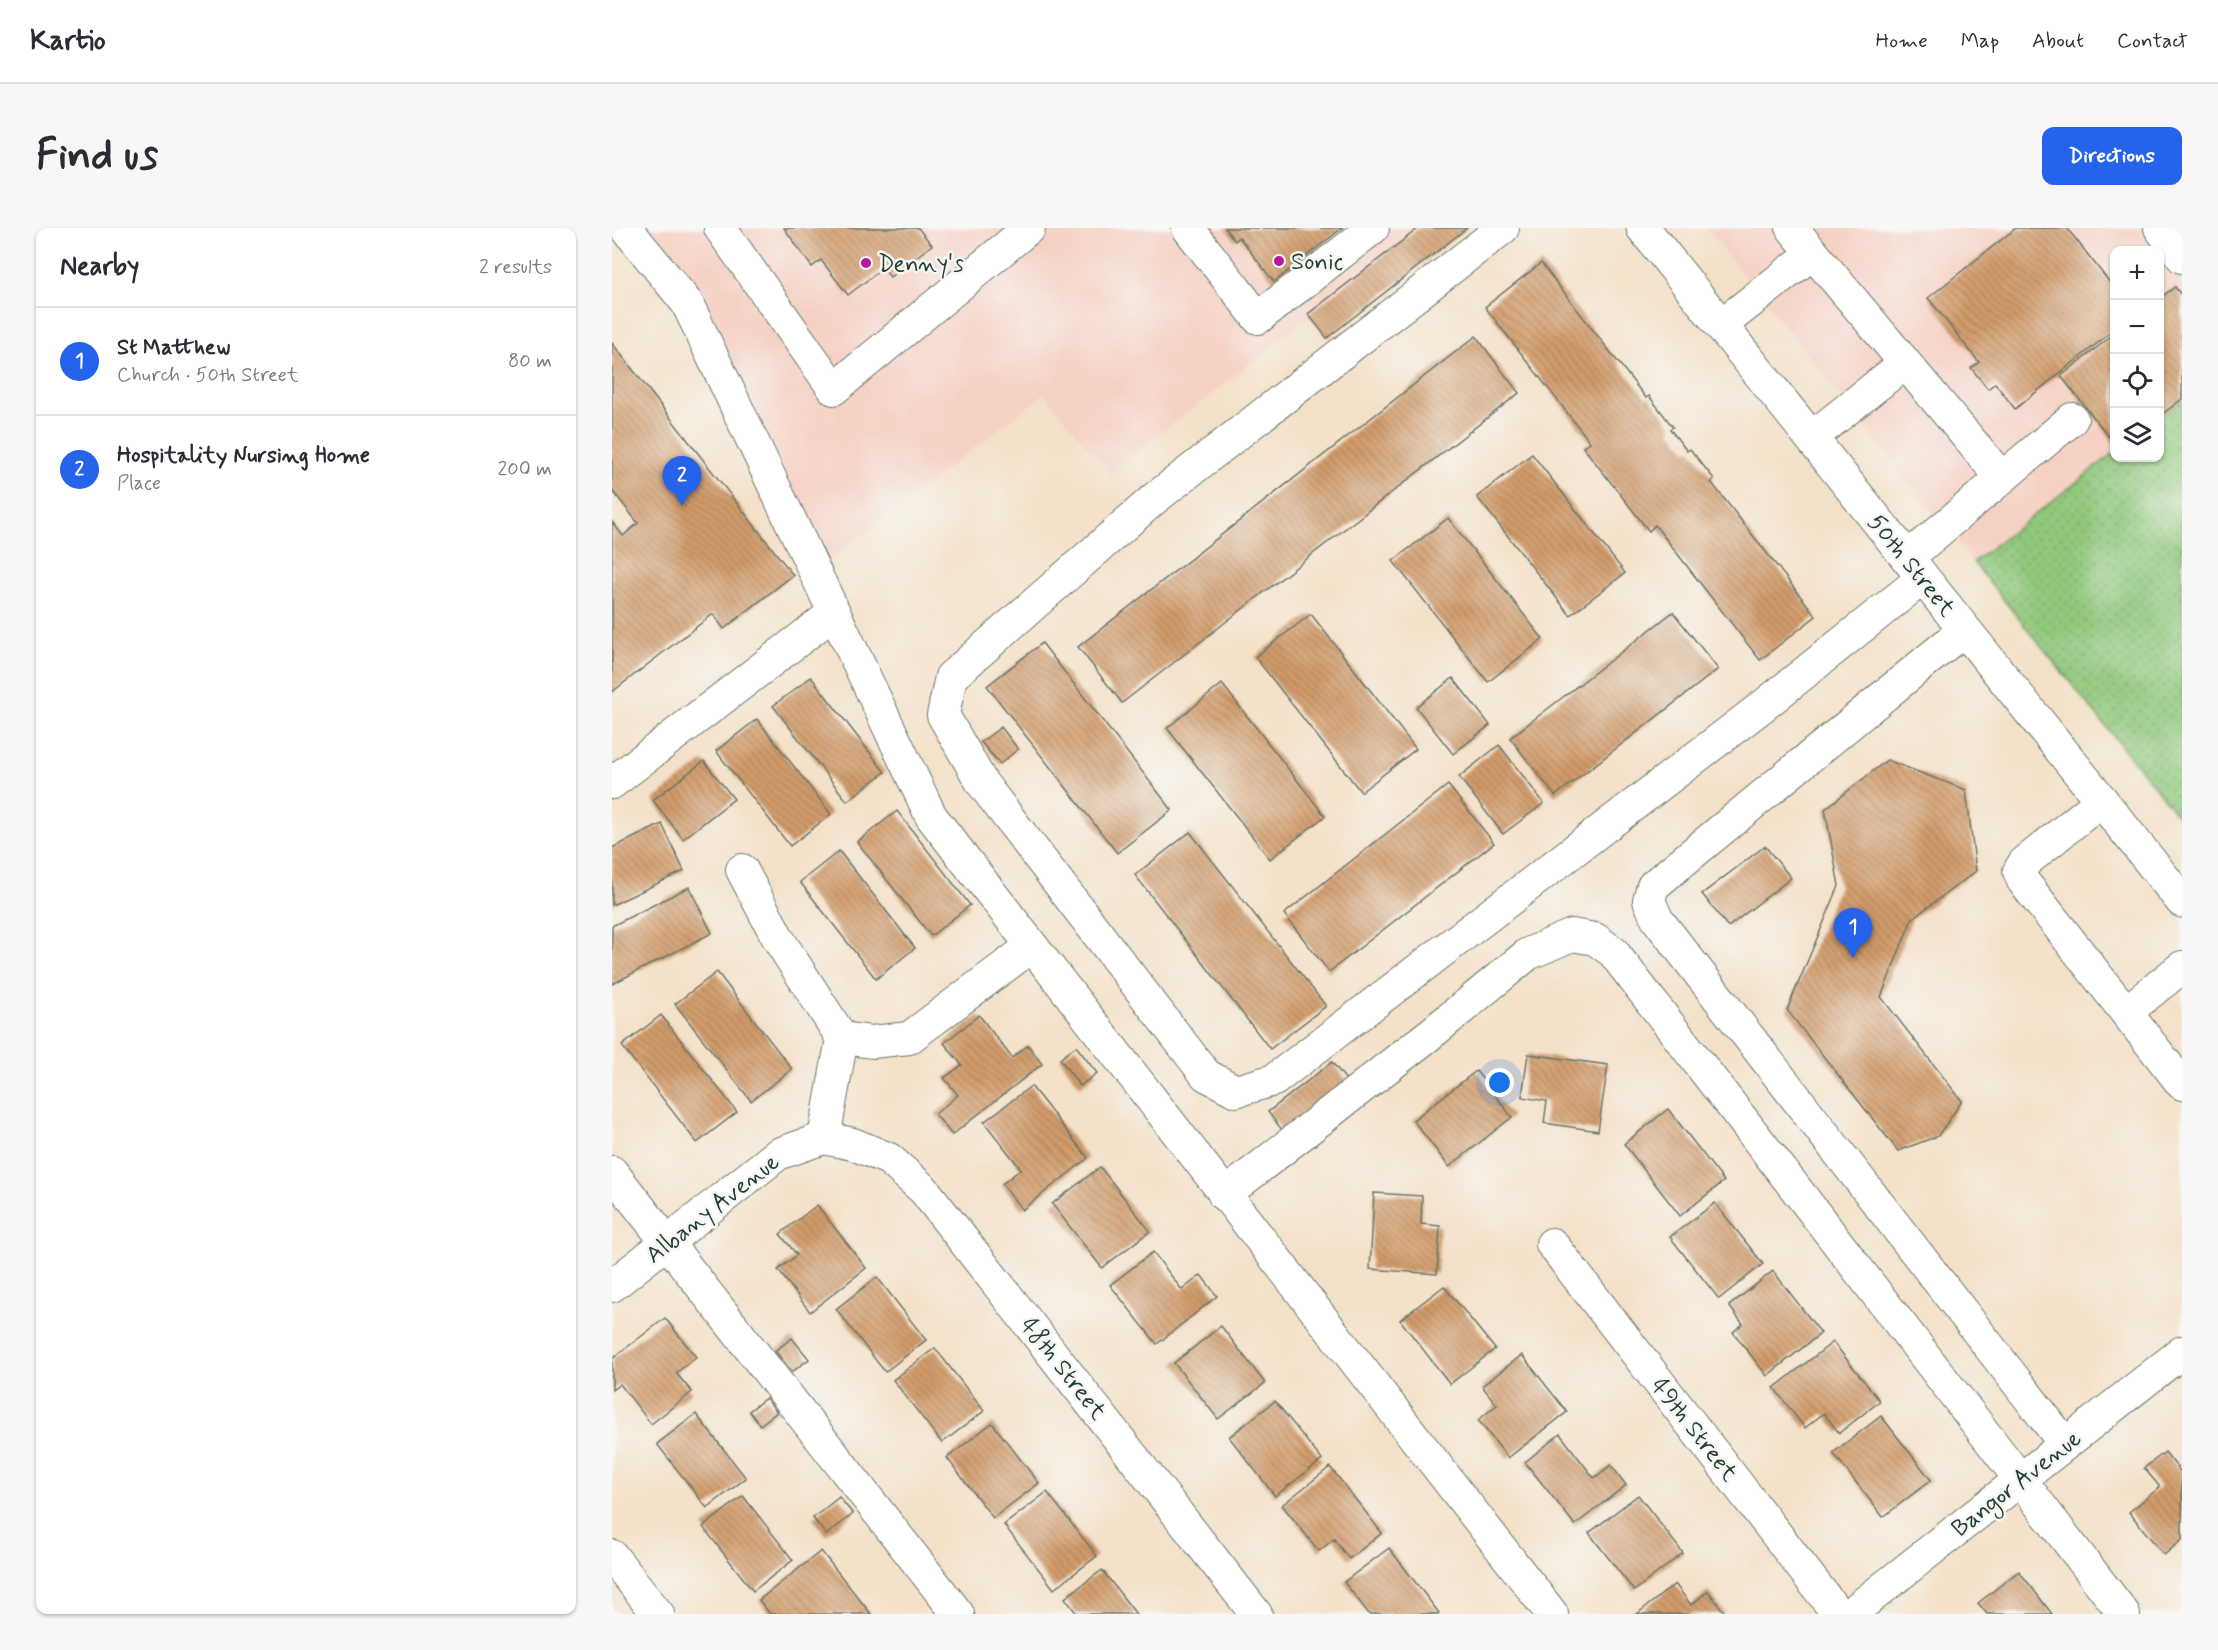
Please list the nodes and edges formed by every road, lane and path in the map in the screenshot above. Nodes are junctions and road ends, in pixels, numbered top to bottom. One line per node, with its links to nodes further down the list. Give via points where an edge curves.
1 (626, 228): 18 (street, via 687,303)
2 (720, 228): 9 (street, via 834,389)
3 (1188, 228): 4 (street, via 1258,318)
4 (1373, 228)
5 (1503, 228): 17 (street, via 1154,499 951,677 943,715 982,783 1206,1075 1236,1091 1274,1080 1763,706 1835,648)
6 (1792, 228): 10 (street)
7 (2160, 228): 11 (street)
8 (1650, 230): 12 (main road, 50th Street)
9 (1015, 232)
10 (1813, 253): 12 (street); 13 (street)
11 (2182, 257)
12 (1721, 325): 15 (main road, 50th Street)
13 (1905, 363): 15 (street); 16 (street)
14 (2072, 419): 16 (street)
15 (1811, 438): 17 (main road, 50th Street)
16 (2001, 477): 17 (street)
17 (1915, 568): 19 (main road, 50th Street)
18 (834, 613): 20 (street); 24 (street, via 931,816)
19 (1964, 630): 21 (main road, 50th Street); 36 (street, via 1653,886 1649,900 1657,919)
20 (612, 783)
21 (2102, 800): 23 (main road, 50th Street); 26 (street, via 2019,871)
22 (742, 870): 27 (street, via 779,940)
23 (2182, 901)
24 (1032, 946): 27 (street, via 909,1038 872,1042); 31 (street)
25 (2182, 967): 26 (street)
26 (2126, 1012): 28 (street)
27 (842, 1038): 29 (street)
28 (2182, 1084)
29 (838, 1141): 32 (street, Albany Avenue, via 778,1154); 41 (street, 48th Street, via 889,1159 924,1190)
30 (612, 1172): 32 (street)
31 (1224, 1195): 37 (street, via 1528,954 1572,935 1595,939 1613,952); 42 (street)
32 (667, 1242): 34 (street, Albany Avenue); 40 (street)
33 (1552, 1244): 43 (street, 49th Street)
34 (612, 1286)
35 (2182, 1352): 36 (street, Bangor Avenue)
36 (2065, 1444): 37 (street, Bangor Avenue)
37 (2019, 1480): 44 (street, Bangor Avenue); 45 (street)
38 (612, 1556): 39 (street)
39 (658, 1614)
40 (958, 1614)
41 (1256, 1614)
42 (1552, 1614)
43 (1838, 1614)
44 (1850, 1614)
45 (2124, 1614)

